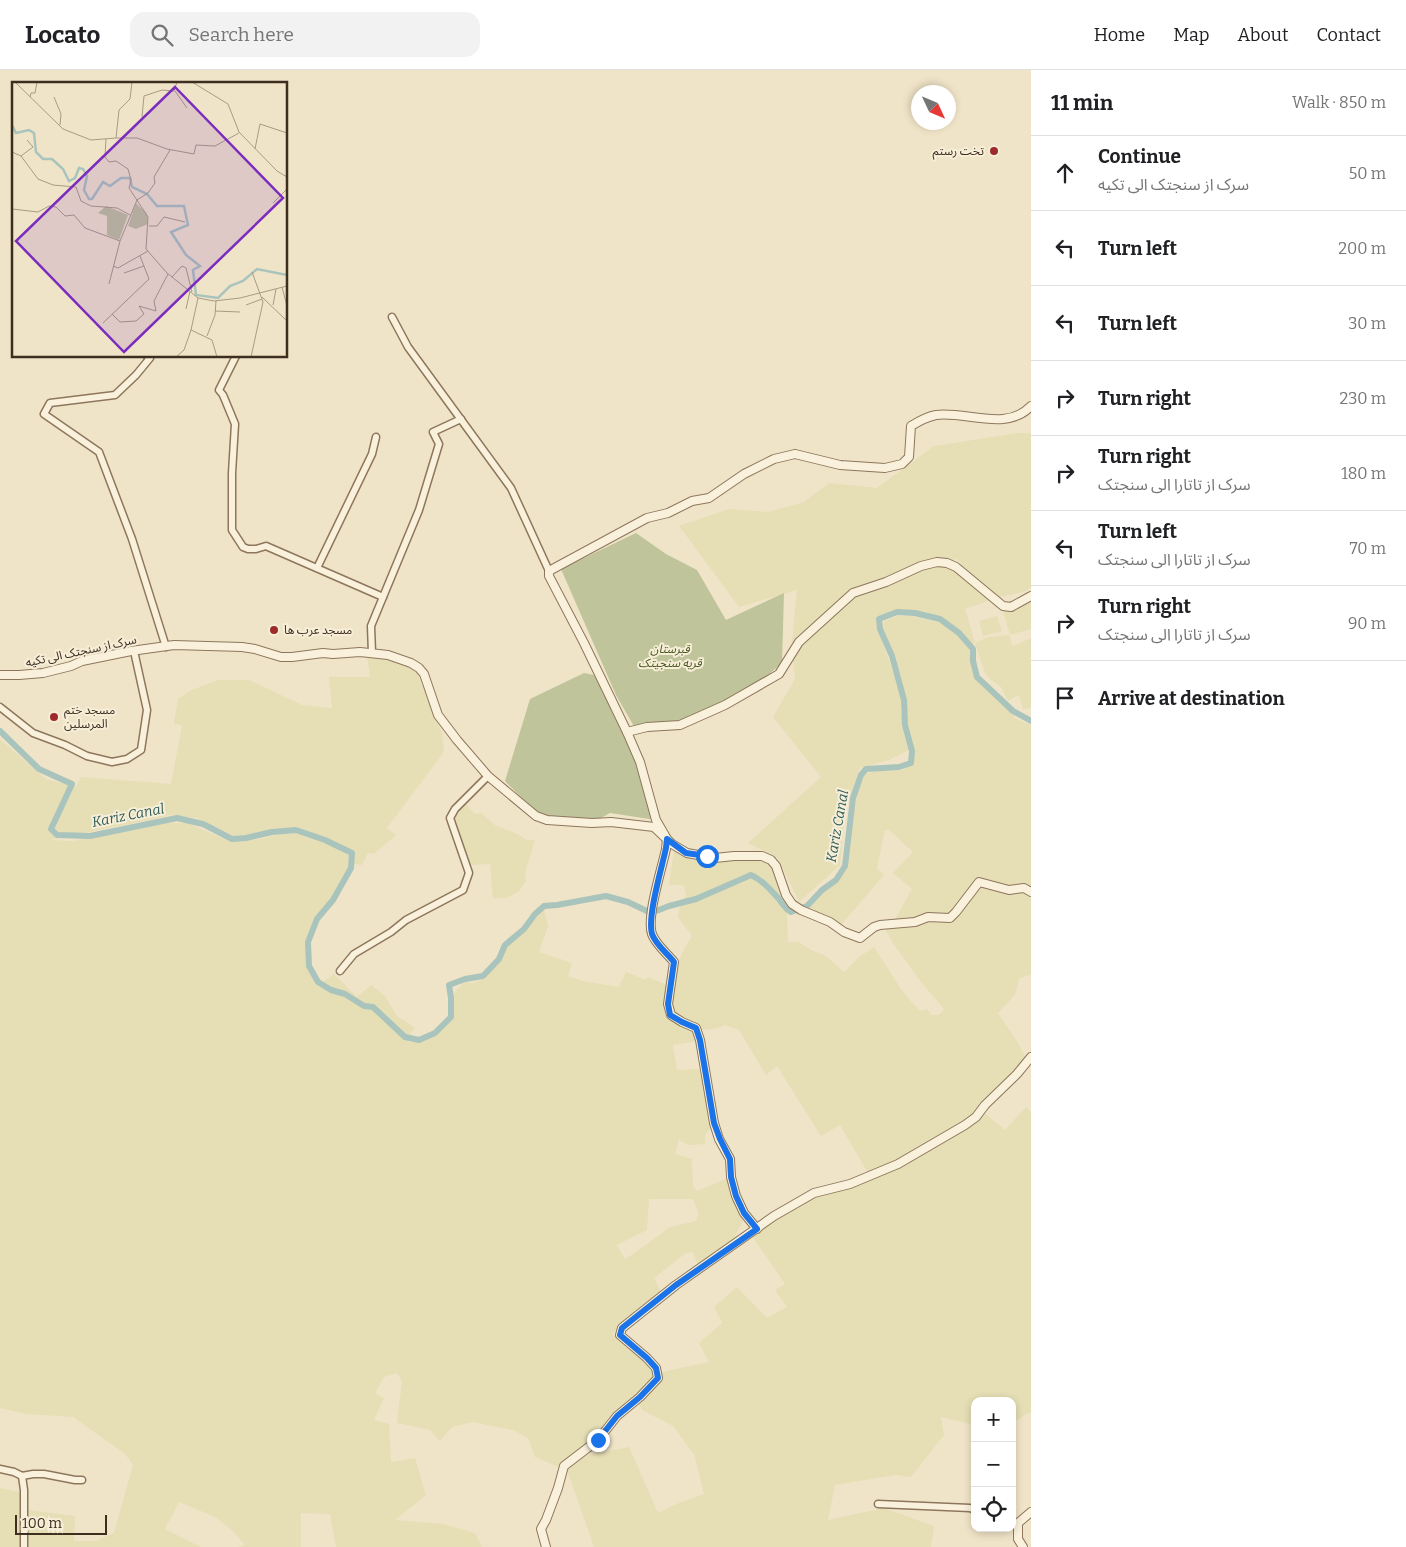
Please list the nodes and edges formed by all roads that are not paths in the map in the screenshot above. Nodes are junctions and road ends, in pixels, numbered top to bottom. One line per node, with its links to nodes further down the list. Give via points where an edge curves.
1 (392, 317): 5 (street, via 408,347)
2 (150, 358): 11 (street, via 115,395 50,403 44,414 99,452 132,538)
3 (235, 358): 7 (street, via 219,390 235,424 232,530 243,547 256,549 266,546)
4 (1031, 406): 8 (street, via 1013,418 938,415 924,418 911,426 909,457 902,464 885,468 840,465 795,454 774,459 744,474 709,498 647,518)
5 (461, 419): 8 (street, via 511,488); 10 (street, via 433,432 439,444 419,510)
6 (376, 437): 7 (street, via 372,454)
7 (317, 568): 10 (street)
8 (549, 572): 16 (street)
9 (1031, 596): 16 (street, via 1011,606 1003,606 947,563 921,566 853,593 799,642 778,674 725,705 680,725)
10 (384, 597): 13 (street, via 371,626)
11 (166, 647): 12 (street, سرک از سنجتک الی تکیه); 13 (street, سرک از سنجتک الی تکیه, via 242,647 281,657 323,653)
12 (134, 650): 14 (street, سرک از سنجتک الی تکیه, via 43,673); 15 (street, via 147,710 140,750 127,759 112,762 87,756 34,733)
13 (372, 654): 17 (street, سرک از سنجتک الی تکیه, via 388,655 419,668 438,715)
14 (0, 675)
15 (0, 707)
16 (627, 732): 18 (street, via 640,762 656,820)
17 (488, 776): 18 (street, سرک از سنجتک الی تکیه, via 536,816 547,820 654,827); 20 (street, via 450,818 468,873 463,890 406,920 354,954)
18 (667, 839): 19 (street, سرک از سنجتک الی تکیه, via 686,853 715,858 762,856 770,860 776,866 792,904 860,938 880,925 914,922 928,917 950,918 979,882 1009,890 1024,888); 22 (street, via 650,921 656,942 674,962 668,1004 670,1015 696,1028 714,1123 730,1159 736,1196)
19 (1031, 892)
20 (340, 971)
21 (1031, 1057): 22 (street, via 1018,1074 965,1125 898,1164 850,1184 814,1193)
22 (757, 1229): 32 (street, via 676,1285 622,1328 620,1335 656,1368 658,1378 617,1416 598,1440 564,1466 541,1528)
23 (0, 1469): 24 (street)
24 (22, 1476): 25 (street, via 44,1474); 31 (street)
25 (82, 1480)
26 (878, 1504): 27 (street)
27 (971, 1508)
28 (1031, 1512): 29 (street)
29 (1016, 1526)
30 (1016, 1531): 33 (street)
31 (24, 1547)
32 (546, 1547)
33 (1023, 1547)

